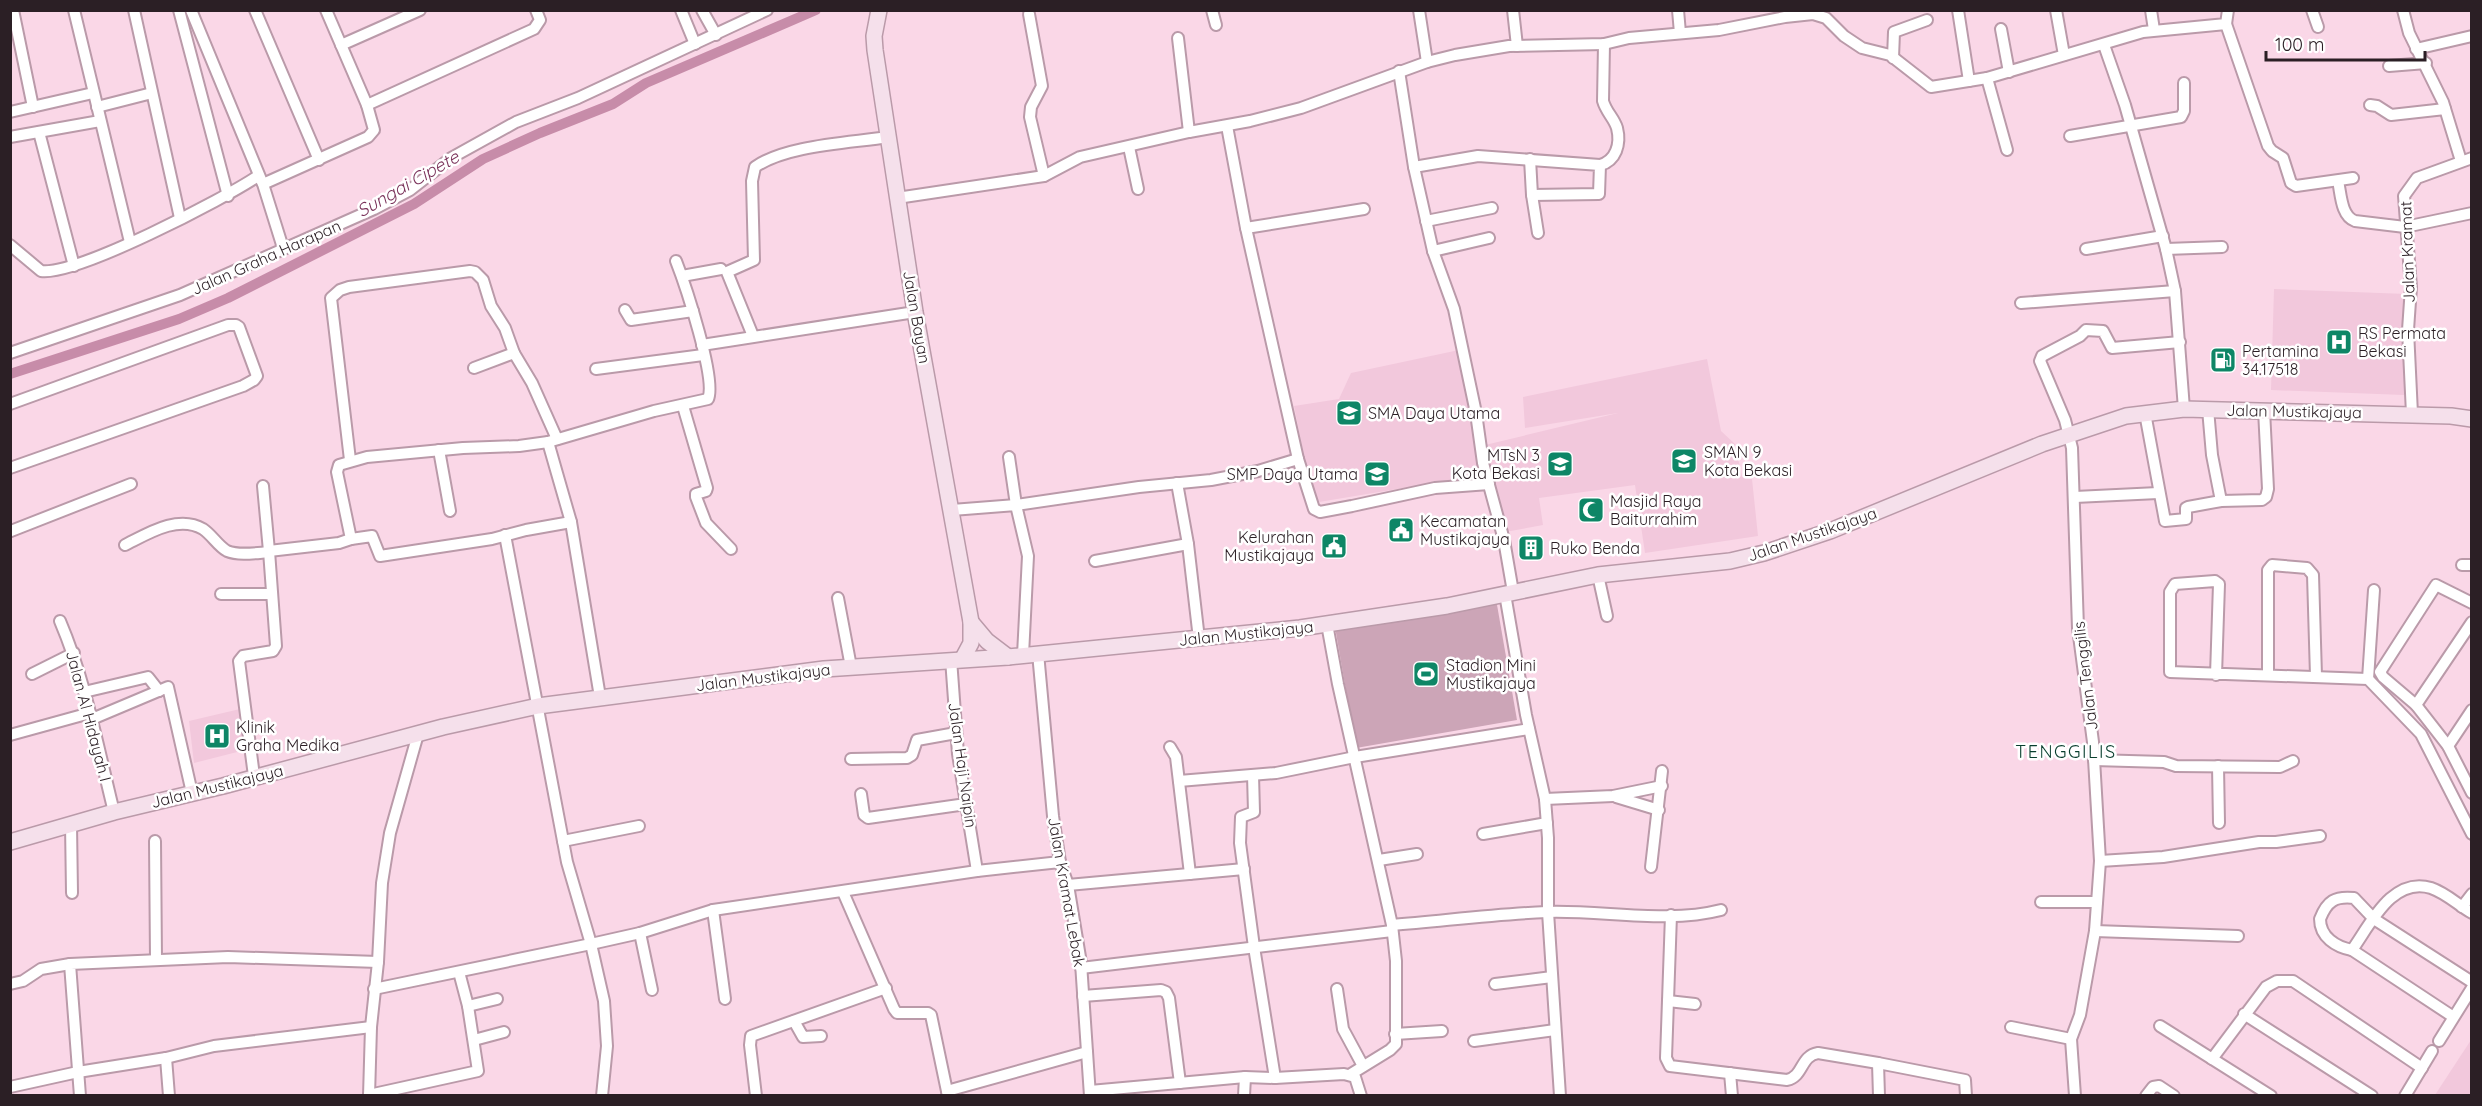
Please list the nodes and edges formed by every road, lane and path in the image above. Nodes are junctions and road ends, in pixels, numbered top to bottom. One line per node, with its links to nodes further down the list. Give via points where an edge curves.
1 (13, 10): 57 (street)
2 (74, 10): 53 (street)
3 (134, 10): 54 (street)
4 (179, 10): 82 (street)
5 (190, 10): 78 (street)
6 (255, 10): 73 (street)
7 (326, 10): 39 (street)
8 (420, 10): 39 (street)
9 (536, 10): 55 (street, via 540,20 534,29)
10 (681, 10): 37 (street)
11 (702, 10): 34 (street)
12 (768, 10): 34 (street, Jalan Graha Harapan)
13 (879, 10): 68 (main road, Jalan Bayan, via 874,50)
14 (1212, 10): 29 (street)
15 (1419, 10): 45 (street)
16 (1513, 10): 41 (street)
17 (1678, 10): 33 (street)
18 (1958, 10): 51 (street)
19 (2056, 10): 43 (street)
20 (2151, 10): 32 (street)
21 (2228, 10): 28 (street)
22 (2313, 10): 30 (street)
23 (2403, 10): 42 (street)
24 (1029, 14): 76 (street, via 1042,86 1030,117)
25 (1784, 14): 26 (street); 33 (street, via 1719,30)
26 (1828, 15): 44 (street, via 1850,41)
27 (1927, 20): 44 (street, via 1894,32)
28 (2226, 24): 32 (street); 79 (street, via 2268,146 2283,158 2291,183 2296,186)
29 (1216, 25)
30 (2318, 27)
31 (2001, 29): 49 (street)
32 (2154, 30): 40 (street)
33 (1680, 33): 38 (street)
34 (716, 35): 37 (street, Jalan Graha Harapan)
35 (2472, 36): 42 (street)
36 (1178, 38): 65 (street)
37 (695, 44): 97 (street, Jalan Graha Harapan, via 516,122 451,158 403,194)
38 (1604, 44): 41 (street); 74 (street, via 1604,101 1617,127 1618,144 1612,158)
39 (341, 45): 55 (street)
40 (2104, 45): 43 (street); 63 (street)
41 (1517, 46): 45 (street)
42 (2416, 49): 46 (street)
43 (2064, 55): 49 (street)
44 (1893, 58): 51 (street, via 1931,87)
45 (1427, 62): 48 (street)
46 (2426, 63): 47 (street); 59 (street)
47 (2389, 66)
48 (1399, 71): 62 (street, via 1301,108); 75 (street)
49 (2009, 72): 50 (street)
50 (1987, 78): 51 (street); 70 (street)
51 (1970, 81)
52 (2184, 83): 63 (street, via 2181,117)
53 (93, 93): 57 (street); 58 (street)
54 (152, 93): 58 (street); 87 (street)
55 (367, 105): 73 (street, via 372,134)
56 (2370, 105): 59 (street, via 2391,115)
57 (33, 107): 60 (street)
58 (97, 107): 61 (street)
59 (2445, 109): 72 (street)
60 (10, 112)
61 (100, 121): 64 (street); 94 (street)
62 (1227, 126): 65 (street); 90 (street)
63 (2131, 127): 66 (street); 92 (street)
64 (39, 132): 67 (street); 102 (street)
65 (1189, 132): 69 (street)
66 (2070, 136)
67 (10, 137)
68 (888, 137): 83 (main road, Jalan Bayan); 110 (street, via 798,150 772,157 756,167 752,181 754,260 727,272)
69 (1129, 147): 76 (street, via 1080,157); 80 (street)
70 (2007, 150)
71 (1530, 159): 74 (street); 75 (street, via 1478,156); 81 (street)
72 (2466, 159): 89 (street, Jalan Kramat, via 2417,178 2409,186 2403,196)
73 (319, 160): 78 (street)
74 (1600, 165): 81 (street, via 1599,194)
75 (1414, 167): 88 (street)
76 (1044, 176): 83 (street)
77 (2353, 178): 79 (street)
78 (261, 180): 82 (street); 97 (street)
79 (2338, 181): 89 (street, via 2344,211 2351,220)
80 (1138, 189)
81 (1532, 195): 91 (street)
82 (228, 196): 87 (street)
83 (897, 198): 109 (main road, Jalan Bayan)
84 (1364, 208): 90 (street)
85 (1492, 208): 88 (street)
86 (2472, 213): 89 (street)
87 (180, 218): 94 (street)
88 (1426, 221): 100 (street)
89 (2405, 226): 123 (street, Jalan Kramat, via 2411,287 2408,330)
90 (1246, 228): 129 (street)
91 (1538, 233)
92 (2163, 236): 98 (street); 99 (street)
93 (1489, 238): 100 (street)
94 (130, 242): 102 (street)
95 (10, 245): 102 (street, via 41,271)
96 (2222, 246): 99 (street)
97 (283, 248): 113 (street, Jalan Graha Harapan, via 180,295)
98 (2086, 249)
99 (2166, 249): 105 (street)
100 (1433, 251): 134 (street, via 1454,309)
101 (676, 261): 104 (street)
102 (74, 266)
103 (721, 269): 104 (street)
104 (682, 276): 108 (street)
105 (2175, 291): 106 (street); 111 (street)
106 (2021, 303)
107 (625, 310): 108 (street, via 631,320)
108 (693, 311): 112 (street)
109 (915, 312): 110 (street); 141 (main road, Jalan Bayan)
110 (753, 336): 112 (street)
111 (2180, 342): 119 (street); 125 (street, Jalan Tenggilis, via 2112,348 2103,330 2086,330 2042,356 2040,363)
112 (703, 350): 116 (street); 118 (street, via 710,396)
113 (10, 353)
114 (514, 353): 115 (street); 126 (street, via 532,383); 130 (street, via 476,272 340,290 330,304)
115 (474, 368)
116 (596, 369)
117 (10, 404): 131 (street, via 228,325 239,327 256,373 254,380 243,386)
118 (683, 406): 126 (street); 149 (street, via 707,488 696,497 706,524)
119 (2184, 409): 120 (main road, Jalan Mustikajaya); 122 (main road, Jalan Mustikajaya)
120 (2208, 410): 121 (main road, Jalan Mustikajaya); 138 (street)
121 (2264, 410): 123 (main road, Jalan Mustikajaya); 138 (street, via 2266,497)
122 (2145, 413): 125 (main road, Jalan Mustikajaya); 136 (street)
123 (2412, 414): 124 (main road, Jalan Mustikajaya)
124 (2472, 419)
125 (2070, 434): 137 (street, Jalan Tenggilis); 152 (main road, Jalan Mustikajaya, via 1830,531 1764,553 1730,561)
126 (553, 440): 127 (street, via 519,447); 142 (street)
127 (439, 450): 130 (street); 140 (street)
128 (1009, 457): 139 (street, Jalan Kramat Lebak)
129 (1298, 459): 132 (street, via 1248,473); 134 (street, via 1311,504 1320,512 1435,488)
130 (350, 460): 146 (street, via 339,465 337,472)
131 (10, 468)
132 (1177, 483): 139 (street); 147 (street)
133 (131, 484): 144 (street)
134 (1489, 484): 154 (street, via 1504,540)
135 (263, 486): 150 (street)
136 (2158, 493): 137 (street); 138 (street, via 2165,522 2187,519 2188,507)
137 (2075, 497): 189 (street, Jalan Tenggilis, via 2078,628)
138 (2221, 501)
139 (1016, 505): 141 (street); 166 (street, Jalan Kramat Lebak, via 1028,556)
140 (450, 510)
141 (952, 510): 161 (main road, Jalan Bayan)
142 (571, 522): 145 (street); 176 (street)
143 (10, 525): 144 (street)
144 (11, 533)
145 (505, 535): 146 (street, via 381,556 372,536); 178 (street)
146 (351, 539): 150 (street)
147 (1188, 544): 151 (street); 164 (street)
148 (125, 545): 150 (street, via 180,524 204,530 227,551)
149 (731, 549)
150 (269, 551): 156 (street)
151 (1095, 561)
152 (1598, 575): 154 (main road, Jalan Mustikajaya); 159 (street)
153 (2374, 590): 173 (street)
154 (1509, 593): 163 (main road, Jalan Mustikajaya); 181 (street)
155 (221, 594): 156 (street)
156 (272, 594): 194 (street, via 276,648 243,656 240,662)
157 (838, 598): 168 (street)
158 (2472, 603): 177 (street, via 2436,585 2380,668 2383,677)
159 (1606, 616)
160 (60, 621): 165 (street, Jalan Al Hidayah I)
161 (972, 622): 166 (main road, via 987,641); 167 (main road, Jalan Bayan, via 971,643)
162 (2472, 622): 177 (street)
163 (1327, 624): 164 (main road, Jalan Mustikajaya); 187 (street)
164 (1199, 639): 166 (main road, Jalan Mustikajaya)
165 (74, 653): 169 (street); 175 (street, Jalan Al Hidayah I)
166 (1023, 655): 167 (main road, Jalan Mustikajaya); 218 (street, Jalan Kramat Lebak, via 1042,705)
167 (957, 659): 168 (main road, Jalan Mustikajaya); 182 (street, Jalan Haji Naipin)
168 (850, 667): 176 (main road, Jalan Mustikajaya)
169 (32, 674)
170 (2268, 674): 171 (street); 172 (street); 172 (street, via 2268,570 2272,565 2307,568 2313,575)
171 (2216, 675): 171 (street, via 2219,584 2175,585 2170,592 2169,670)
172 (2316, 676): 173 (street)
173 (2368, 679): 210 (street, via 2421,734)
174 (159, 691): 175 (street, via 148,678); 180 (street); 197 (street, via 166,687 170,690)
175 (84, 692): 180 (street, Jalan Al Hidayah I)
176 (600, 697): 178 (main road, Jalan Mustikajaya)
177 (2416, 705): 185 (street)
178 (538, 706): 183 (main road, Jalan Mustikajaya); 213 (street)
179 (2472, 710): 185 (street)
180 (91, 716): 184 (street); 204 (street, Jalan Al Hidayah I)
181 (1529, 729): 187 (street); 201 (street)
182 (956, 733): 188 (street, via 917,740 907,758); 202 (street, Jalan Haji Naipin)
183 (418, 734): 194 (main road, Jalan Mustikajaya); 243 (street, via 388,843)
184 (10, 735)
185 (2448, 746): 198 (street)
186 (1170, 747): 195 (street, via 1176,757)
187 (1355, 756): 193 (street); 216 (street)
188 (851, 759)
189 (2094, 760): 191 (street); 217 (street, Jalan Tenggilis)
190 (2293, 761): 191 (street, via 2285,767)
191 (2218, 766): 206 (street)
192 (1662, 771): 196 (street)
193 (1253, 775): 195 (street); 220 (street, via 1254,812 1240,819)
194 (254, 776): 197 (main road, Jalan Mustikajaya)
195 (1179, 781): 222 (street)
196 (1662, 786): 200 (street); 203 (street)
197 (192, 793): 204 (main road, Jalan Mustikajaya)
198 (2472, 793)
199 (861, 794): 202 (street, via 868,818)
200 (1612, 796): 201 (street); 203 (street)
201 (1545, 799): 205 (street)
202 (966, 804): 221 (street, Jalan Haji Naipin)
203 (1659, 810): 219 (street)
204 (114, 812): 207 (main road, Jalan Mustikajaya)
205 (1547, 823): 209 (street); 232 (street)
206 (2219, 823)
207 (71, 824): 214 (main road, Jalan Mustikajaya); 225 (street)
208 (639, 826): 213 (street)
209 (1483, 834)
210 (2472, 834)
211 (2320, 836): 217 (street, via 2163,857)
212 (155, 841): 242 (street)
213 (563, 841): 239 (street)
214 (10, 842)
215 (1417, 854): 216 (street)
216 (1379, 861): 235 (street)
217 (2100, 861): 228 (street, Jalan Tenggilis)
218 (1059, 862): 221 (street); 223 (street, Jalan Kramat Lebak)
219 (1651, 867)
220 (1244, 869): 222 (street); 240 (street)
221 (977, 871): 224 (street)
222 (1190, 874): 223 (street)
223 (1068, 885): 245 (street, Jalan Kramat Lebak)
224 (843, 892): 229 (street); 252 (street)
225 (72, 894)
226 (2472, 894): 231 (street)
227 (2041, 902): 228 (street)
228 (2097, 902): 236 (street, Jalan Tenggilis)
229 (712, 910): 237 (street); 258 (street)
230 (1721, 910): 233 (street)
231 (2467, 910): 234 (street, via 2444,894 2421,887 2388,899)
232 (1548, 912): 233 (street); 235 (street); 247 (street)
233 (1671, 915): 259 (street)
234 (2374, 919): 241 (street); 241 (street, via 2354,898 2332,900 2325,906 2320,919 2324,934 2339,947); 248 (street)
235 (1392, 928): 240 (street); 271 (street, via 1396,961)
236 (2094, 931): 238 (street); 273 (street, Jalan Tenggilis, via 2080,1015)
237 (639, 933): 239 (street); 255 (street)
238 (2238, 936)
239 (591, 944): 246 (street); 296 (street, via 607,1022)
240 (1254, 947): 245 (street); 288 (street)
241 (2352, 950): 263 (street)
242 (156, 960): 243 (street, via 228,957); 244 (street)
243 (378, 962): 253 (street)
244 (70, 964): 249 (street, via 41,969); 284 (street)
245 (1081, 968): 256 (street, Jalan Kramat Lebak)
246 (459, 972): 253 (street); 261 (street)
247 (1552, 977): 250 (street); 268 (street)
248 (2472, 982)
249 (10, 984)
250 (1495, 984)
251 (2472, 987): 263 (street)
252 (886, 988): 264 (street); 291 (street, via 897,1012 931,1015)
253 (374, 989): 267 (street)
254 (1337, 989): 282 (street, via 1344,1029)
255 (652, 990)
256 (1083, 996): 278 (street, Jalan Kramat Lebak); 289 (street, via 1166,992)
257 (497, 999): 261 (street)
258 (725, 999)
259 (1668, 1001): 260 (street); 285 (street, via 1667,1063)
260 (1695, 1004)
261 (468, 1006): 274 (street)
262 (2244, 1014): 280 (street); 283 (street, via 2272,983 2293,981); 308 (street)
263 (2452, 1016): 276 (street)
264 (794, 1021): 272 (street, via 803,1037); 297 (street, via 750,1038)
265 (2160, 1026): 280 (street)
266 (2012, 1027): 273 (street)
267 (371, 1028): 279 (street, via 248,1040); 295 (street)
268 (1555, 1030): 275 (street); 300 (street)
269 (1442, 1031): 271 (street)
270 (504, 1032): 274 (street)
271 (1395, 1034): 282 (street, via 1394,1048)
272 (821, 1036)
273 (2071, 1039): 304 (street, Jalan Tenggilis)
274 (474, 1040): 295 (street, via 477,1072)
275 (1474, 1041)
276 (2439, 1041)
277 (2433, 1051): 283 (street)
278 (1087, 1052): 291 (street); 292 (street, Jalan Kramat Lebak)
279 (166, 1058): 284 (street); 294 (street)
280 (2212, 1059): 307 (street)
281 (1878, 1063): 285 (street, via 1818,1053 1810,1054 1797,1075 1787,1080); 302 (street); 303 (street, via 1965,1080)
282 (1363, 1066): 286 (street)
283 (2422, 1068): 309 (street)
284 (78, 1072): 290 (street); 293 (street)
285 (1730, 1073): 301 (street)
286 (1351, 1074): 288 (street); 299 (street)
287 (1245, 1077): 288 (street); 289 (street); 298 (street)
288 (1275, 1078)
289 (1180, 1083): 292 (street)
290 (10, 1087)
291 (948, 1093)
292 (1090, 1093)
293 (80, 1095)
294 (169, 1095)
295 (369, 1095)
296 (602, 1095)
297 (756, 1095)
298 (1244, 1095)
299 (1361, 1095)
300 (1559, 1095)
301 (1732, 1095)
302 (1879, 1095)
303 (1966, 1095)
304 (2075, 1095)
305 (2146, 1095): 306 (street, via 2159,1086)
306 (2174, 1095)
307 (2271, 1095)
308 (2372, 1095)
309 (2405, 1095)

